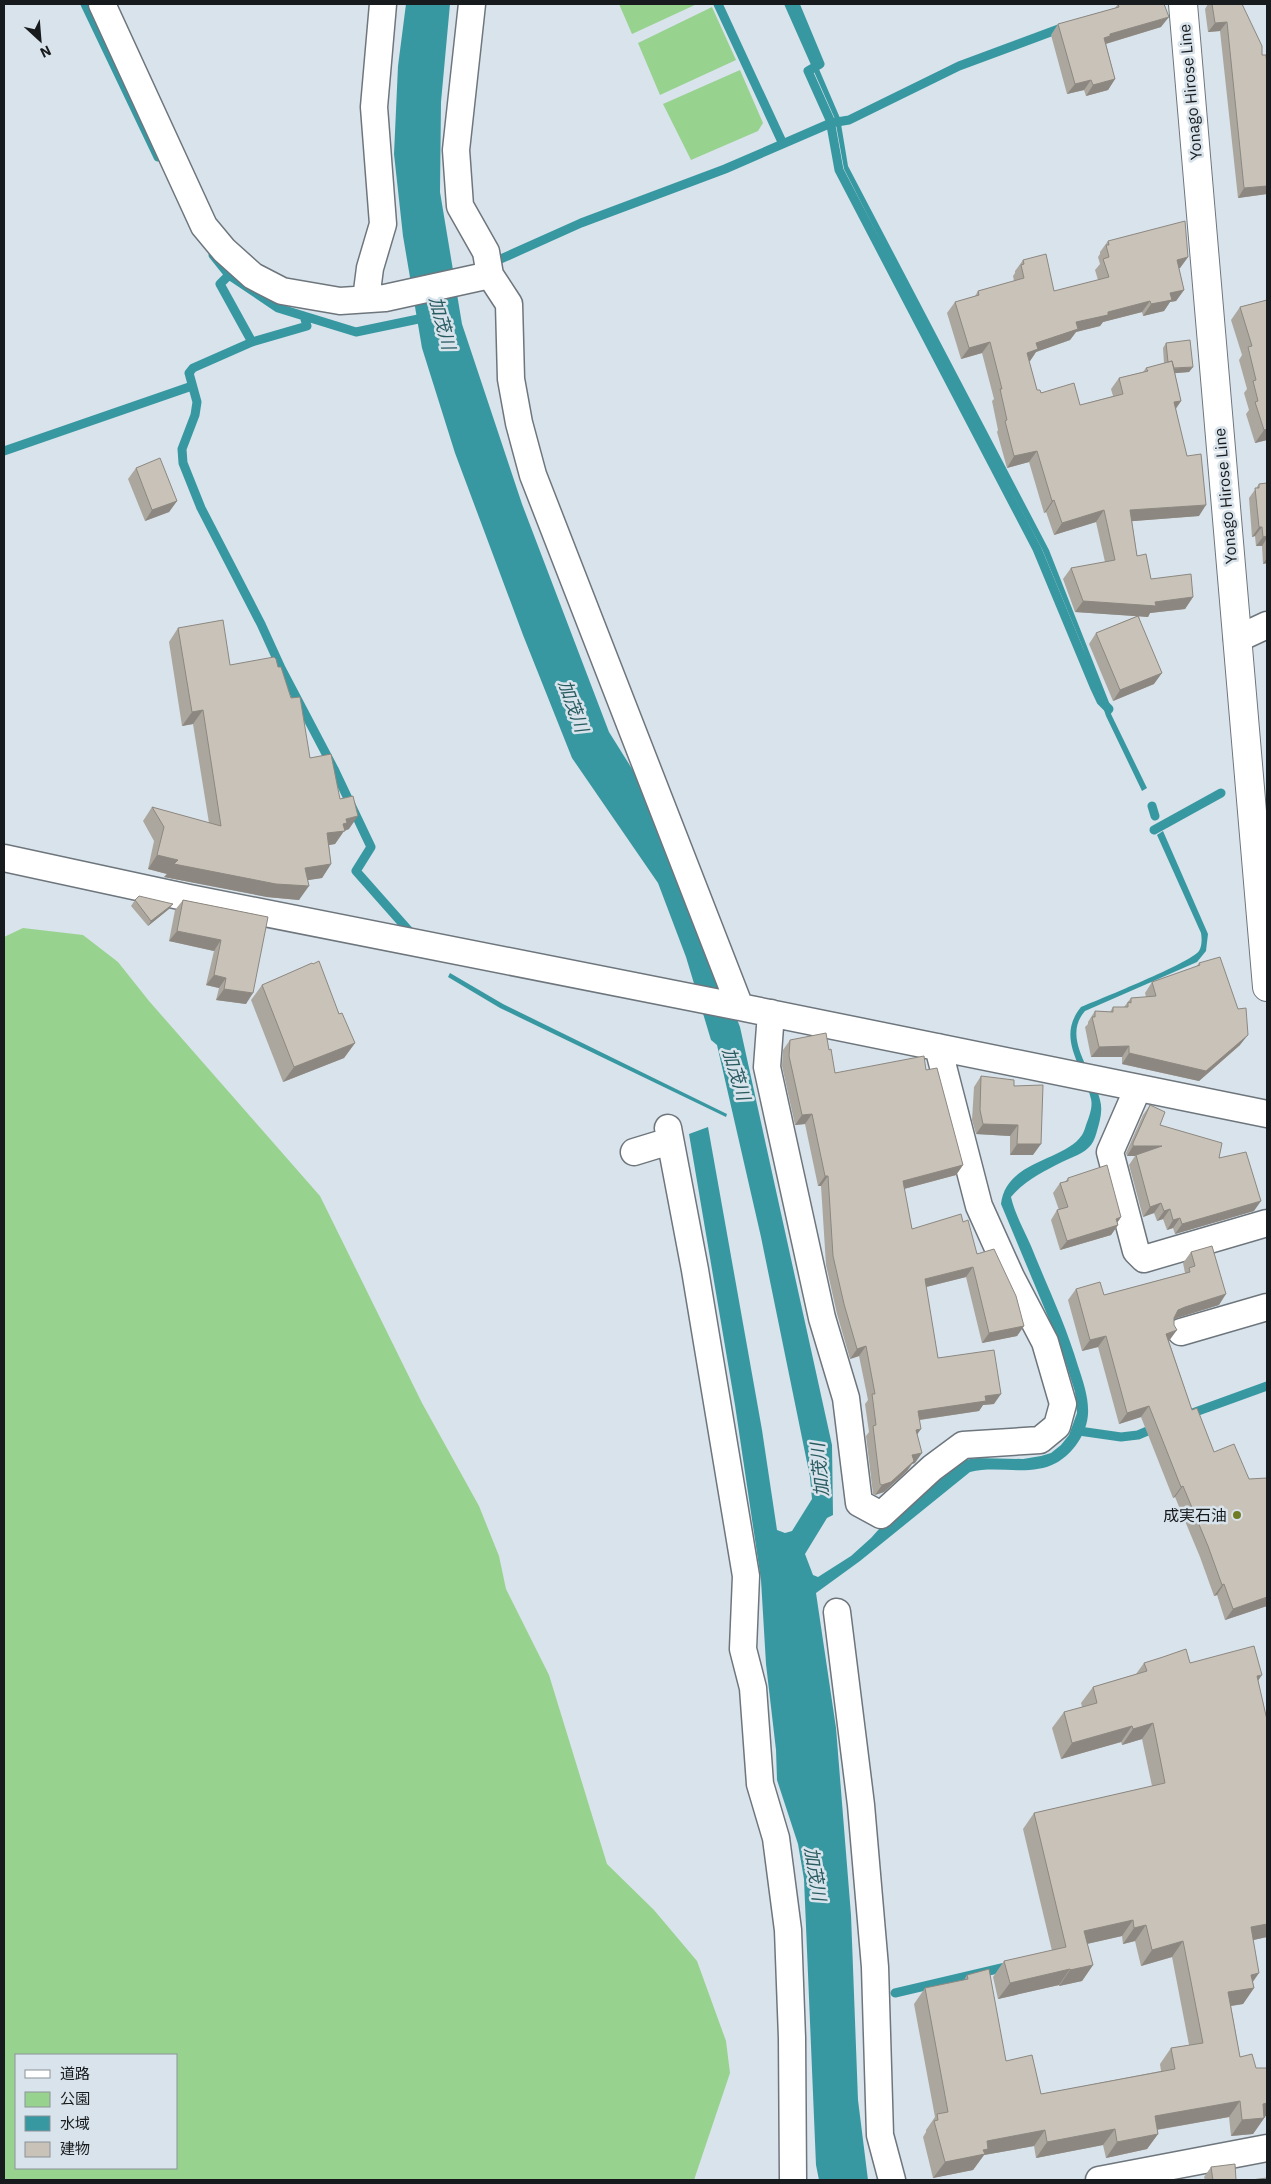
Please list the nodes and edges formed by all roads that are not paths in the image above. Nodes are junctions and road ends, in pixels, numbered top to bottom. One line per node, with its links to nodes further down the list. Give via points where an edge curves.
1 (102, 4): 6 (street, via 193,205 204,226 224,250 253,276 282,291 340,301)
2 (383, 4): 6 (street, via 374,107 383,224 370,268)
3 (472, 4): 5 (street, via 456,150 460,206 486,252)
4 (1183, 4): 8 (main road, Yonago Hirose Line)
5 (490, 275): 6 (street); 11 (street, via 508,304 511,379 534,475)
6 (366, 300)
7 (1267, 625): 8 (street)
8 (1237, 638): 10 (main road, Yonago Hirose Line)
9 (4, 858): 11 (street, via 207,902)
10 (1267, 987)
11 (740, 1007): 12 (street)
12 (771, 1013): 13 (street); 13 (street, via 767,1067 822,1318 846,1398 859,1503 881,1515 932,1468 963,1445 1040,1440 1057,1426 1063,1404 1045,1342 979,1206)
13 (938, 1047): 14 (street)
14 (1138, 1088): 15 (street); 17 (street, via 1110,1152 1136,1251 1144,1259)
15 (1267, 1114)
16 (634, 1152): 22 (street, via 669,1135 746,1576 743,1649 753,1688 760,1784 776,1838 787,1923)
17 (1267, 1223)
18 (1267, 1307): 19 (street)
19 (1181, 1332)
20 (837, 1612): 23 (street, via 861,1805 872,1929 880,2134)
21 (1267, 2148): 24 (street)
22 (793, 2180)
23 (892, 2180)
24 (1098, 2180)

